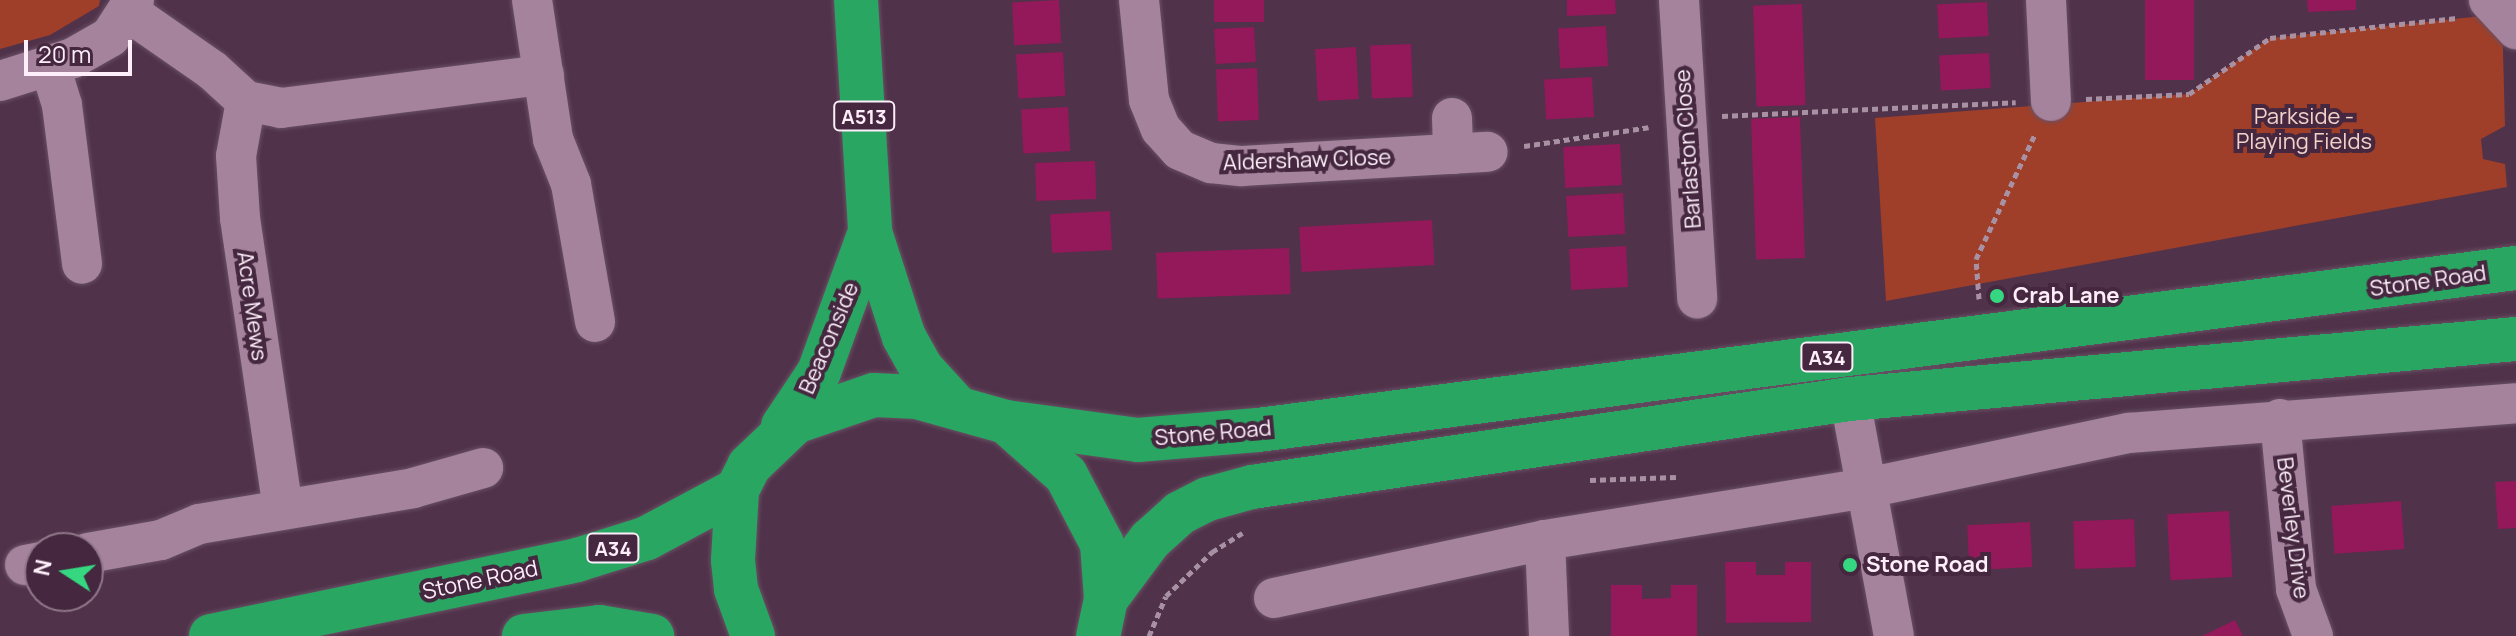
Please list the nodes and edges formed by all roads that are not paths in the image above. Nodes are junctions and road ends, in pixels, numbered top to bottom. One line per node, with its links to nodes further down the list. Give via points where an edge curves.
1 (856, 0): 13 (highway, Beaconside / A513)
2 (1139, 0): 12 (street, Aldershaw Close, via 1149,100 1161,129 1180,150 1211,163 1242,166)
3 (1679, 0): 16 (street, Barlaston Close)
4 (2046, 0): 11 (street)
5 (533, 6): 8 (street)
6 (132, 7): 7 (street, via 110,37); 10 (street)
7 (50, 66): 9 (street); 14 (street, via 62,105)
8 (544, 75): 10 (street, via 281,108); 17 (street, via 553,139 597,229)
9 (0, 81)
10 (246, 101): 28 (street, Acre Mews, via 236,156 240,218)
11 (2051, 101)
12 (1464, 141)
13 (870, 232): 21 (highway, Beaconside / A513, via 904,337 921,368); 24 (highway, Beaconside / A513, via 819,372)
14 (82, 264)
15 (2516, 268): 23 (highway, Stone Road / A34, via 1258,430 1138,440)
16 (1697, 298)
17 (595, 322)
18 (2516, 339): 19 (highway, A34)
19 (1850, 399): 26 (street); 32 (highway, A34, via 1252,487 1208,499 1180,513 1150,540)
20 (2516, 403): 22 (street)
21 (955, 405): 23 (highway); 24 (highway, via 874,395 825,408)
22 (2280, 419): 26 (street, via 2129,433); 39 (street, Beverley Drive, via 2296,589)
23 (1006, 422): 32 (highway, via 1041,449 1084,503 1102,544)
24 (774, 438): 27 (highway, Beaconside)
25 (483, 468): 28 (street, via 413,488)
26 (1867, 488): 29 (street); 38 (street)
27 (737, 490): 33 (highway, Stone Road / A34, via 647,538 577,560); 36 (highway, via 736,589)
28 (283, 509): 30 (street)
29 (1545, 540): 31 (street); 37 (street)
30 (104, 550)
31 (1274, 598)
32 (1102, 617)
33 (211, 636)
34 (524, 636): 35 (highway, via 599,627)
35 (652, 636)
36 (753, 636)
37 (1549, 636)
38 (1894, 636)
39 (2313, 636)

